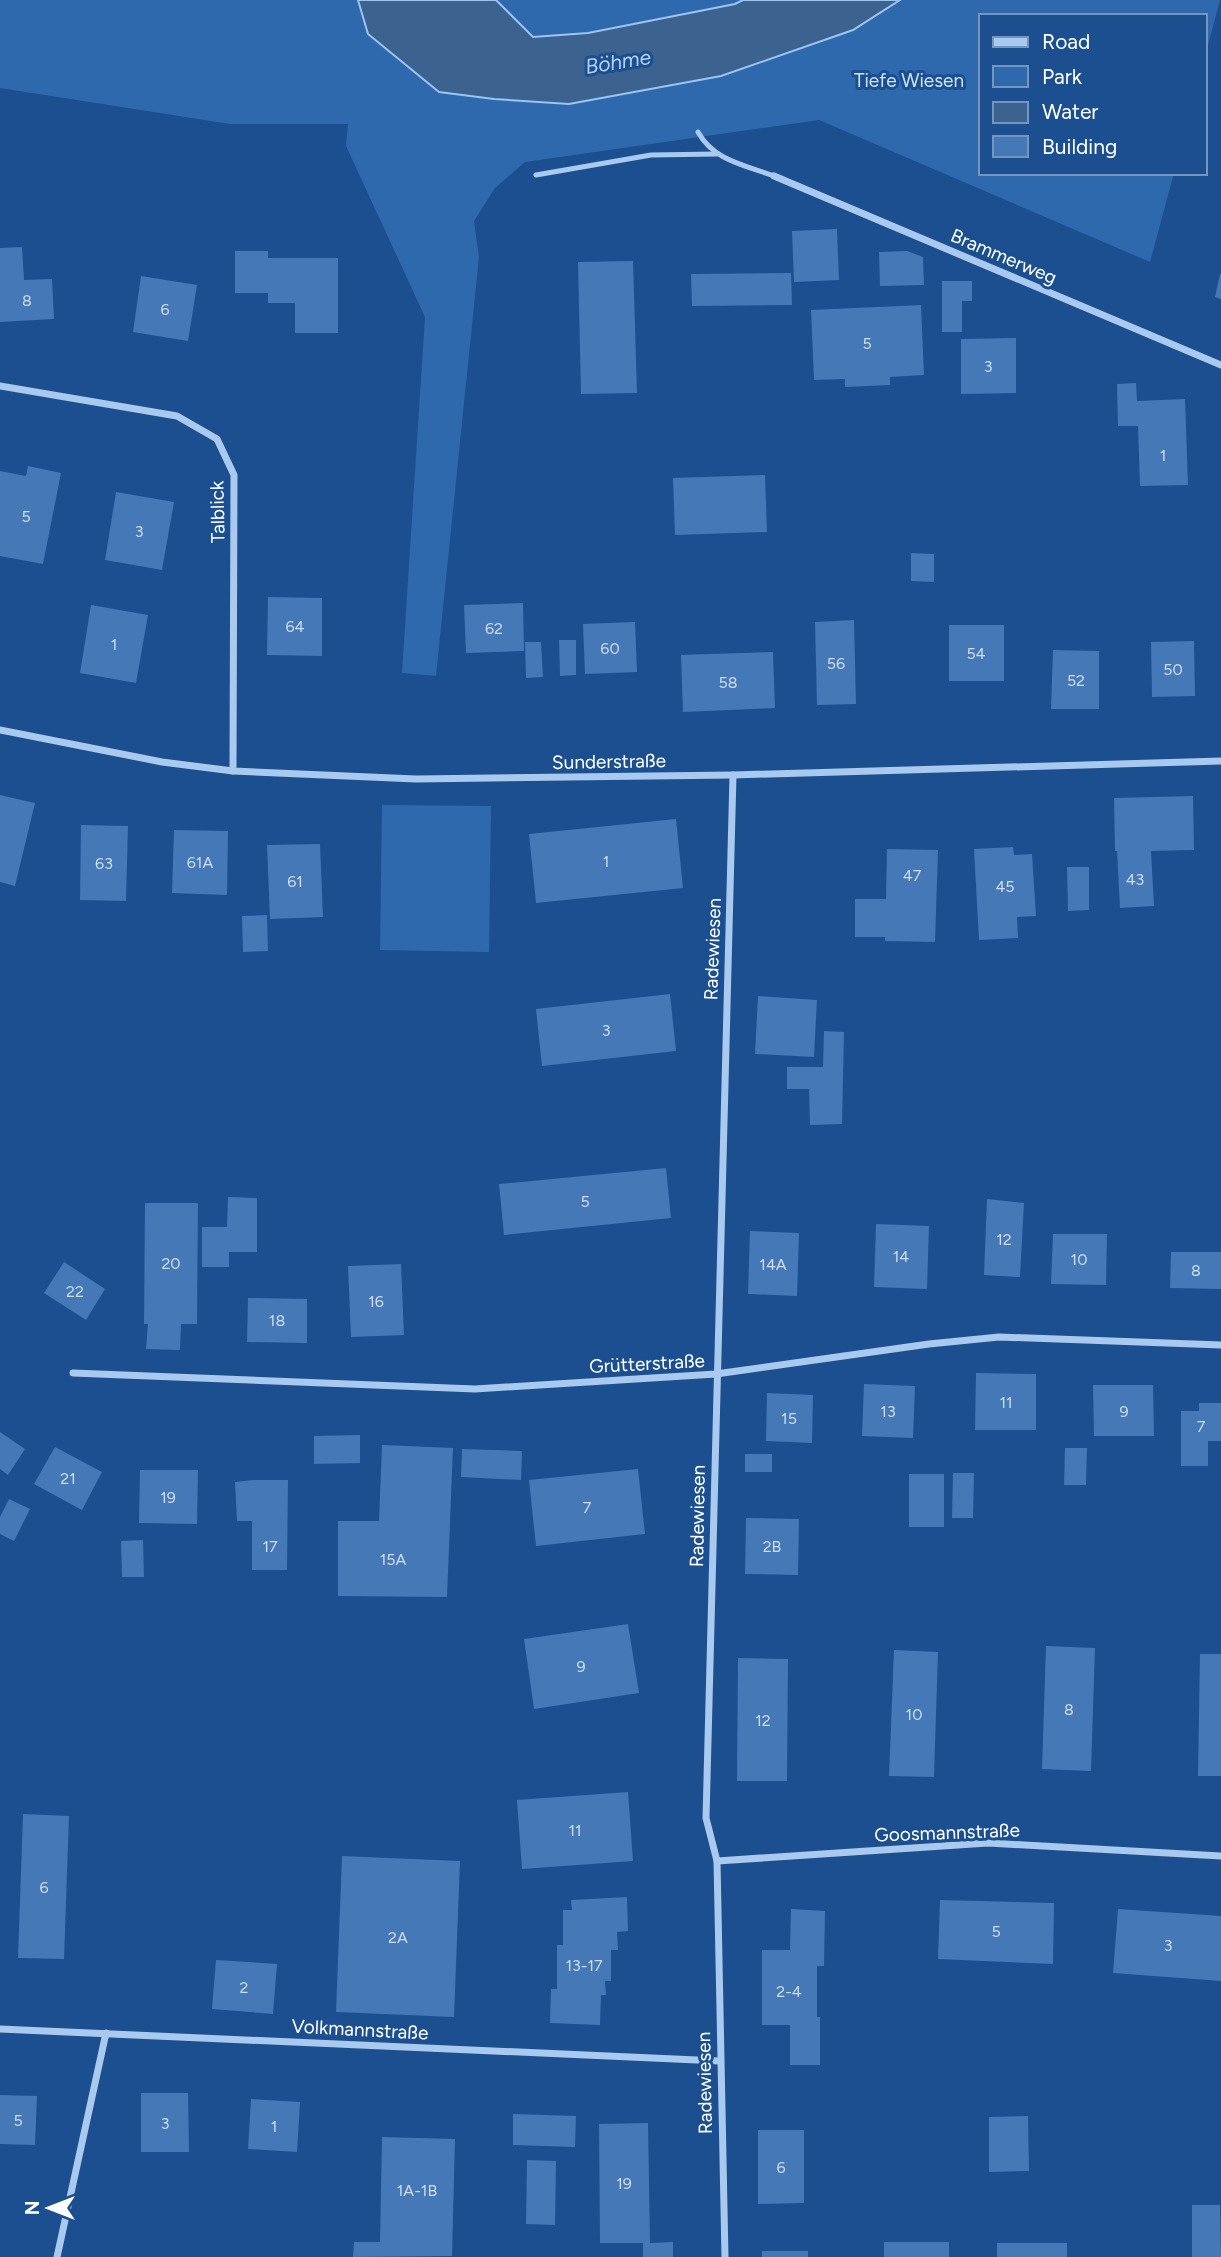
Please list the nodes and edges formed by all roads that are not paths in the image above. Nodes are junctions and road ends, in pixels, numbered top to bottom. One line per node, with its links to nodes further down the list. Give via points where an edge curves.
1 (698, 132): 2 (lane)
2 (716, 154): 3 (lane, via 652,155); 4 (lane)
3 (536, 175)
4 (774, 176): 5 (street, Brammerweg)
5 (1221, 365)
6 (0, 386): 9 (street, Talblick, via 177,416 217,439 234,475)
7 (0, 730): 9 (street, Sunderstraße)
8 (1221, 761): 10 (street, Sunderstraße)
9 (233, 771): 10 (street, Sunderstraße, via 416,779)
10 (733, 775): 13 (street, Radewiesen)
11 (1221, 1345): 13 (street, Grütterstraße, via 999,1337)
12 (73, 1373): 13 (street, Grütterstraße, via 475,1389)
13 (716, 1374): 15 (street, Radewiesen, via 706,1818)
14 (1221, 1856): 15 (street, Goosmannstraße, via 988,1843)
15 (716, 1861): 18 (street, Radewiesen)
16 (0, 2029): 17 (street, Volkmannstraße)
17 (106, 2033): 18 (street, Volkmannstraße); 19 (street)
18 (719, 2061): 20 (street, Radewiesen)
19 (57, 2257)
20 (724, 2257)

